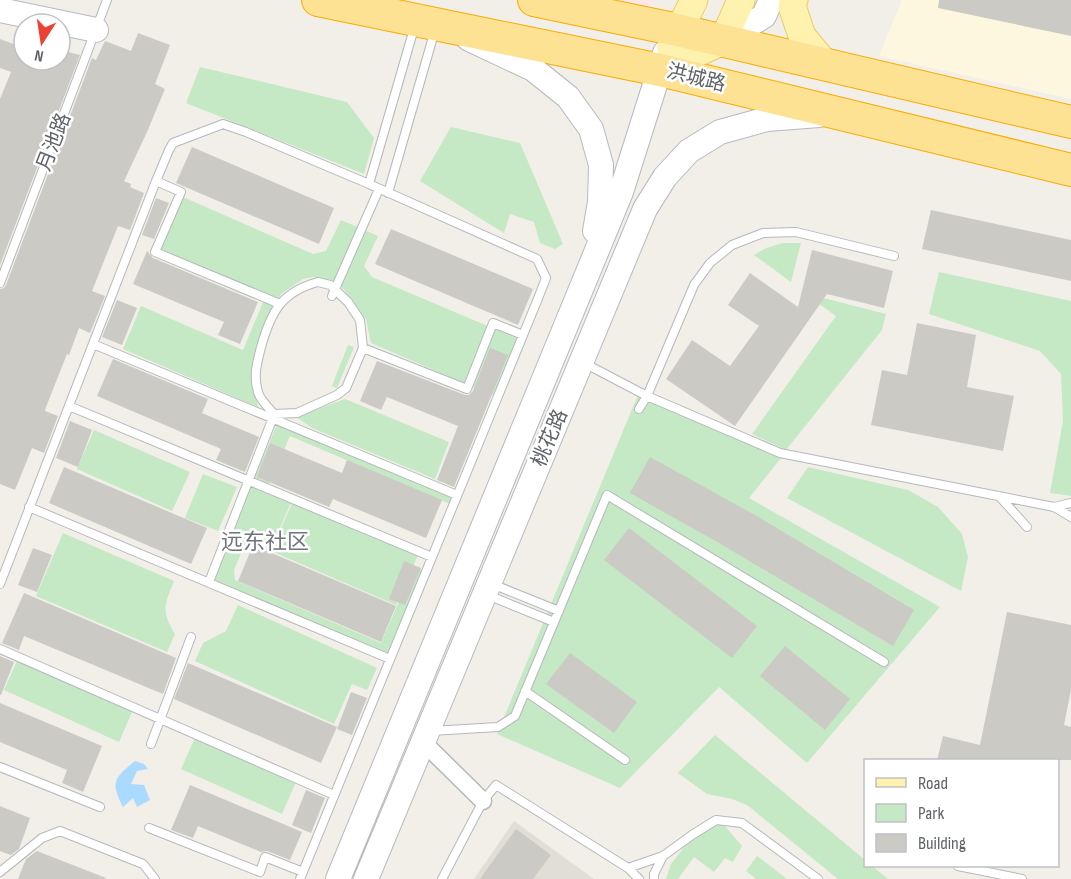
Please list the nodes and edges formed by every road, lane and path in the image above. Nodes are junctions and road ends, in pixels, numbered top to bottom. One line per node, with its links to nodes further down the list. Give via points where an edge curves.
1 (107, 0): 11 (lane, 月池路)
2 (318, 0): 10 (highway, 洪城路)
3 (534, 0): 9 (highway)
4 (694, 0): 9 (main road)
5 (741, 0): 12 (main road)
6 (771, 0): 12 (main road, via 764,16)
7 (794, 0): 13 (main road, via 792,6 802,36)
8 (0, 10): 11 (main road)
9 (678, 20): 12 (highway); 14 (main road)
10 (427, 22): 14 (highway, 洪城路); 19 (lane); 21 (lane); 23 (main road, via 533,69 568,97 591,129 602,165 600,202)
11 (96, 30): 24 (lane, 月池路)
12 (723, 41): 13 (highway); 14 (main road)
13 (826, 65): 16 (highway)
14 (660, 70): 15 (highway, 洪城路); 23 (main road, 桃花路, via 621,192)
15 (838, 113): 17 (highway, 洪城路); 30 (main road, 桃花路, via 766,119 720,132 689,151 665,177 645,209)
16 (1071, 122)
17 (1071, 170)
18 (156, 181): 19 (lane, via 173,143 223,124); 26 (lane, via 181,192 154,252); 28 (lane)
19 (369, 184): 20 (lane)
20 (379, 189): 21 (lane); 25 (lane)
21 (388, 193): 27 (lane, via 537,259 546,278)
22 (894, 256): 31 (lane, via 796,232 763,233 732,245 710,263 694,285)
23 (586, 277): 69 (main road, 桃花路)
24 (0, 283)
25 (333, 293): 26 (lane, via 330,285 318,282 302,286); 29 (lane, via 348,302 360,320)
26 (280, 304): 34 (lane, via 267,326 255,370 258,395)
27 (523, 335): 29 (lane, via 493,323 467,389); 36 (lane)
28 (93, 344): 32 (lane); 34 (lane)
29 (363, 348): 34 (lane, via 346,388 337,395 297,413)
30 (582, 362): 31 (lane); 46 (main road, 桃花路)
31 (647, 396): 33 (lane); 37 (lane, via 780,453)
32 (69, 406): 35 (lane); 39 (lane)
33 (639, 409)
34 (274, 414): 35 (lane); 36 (lane)
35 (249, 481): 43 (lane); 44 (lane)
36 (457, 495): 43 (lane)
37 (999, 496): 40 (lane); 42 (lane)
38 (1071, 503): 40 (lane)
39 (29, 507): 44 (lane); 45 (lane)
40 (1054, 507): 41 (lane)
41 (1071, 518)
42 (1027, 527)
43 (432, 557): 51 (lane)
44 (209, 582): 51 (lane)
45 (0, 584)
46 (487, 589): 47 (lane); 48 (lane); 55 (main road, 桃花路)
47 (559, 611): 48 (lane); 52 (lane, via 607,495)
48 (554, 622): 53 (lane)
49 (191, 637): 54 (lane)
50 (0, 649): 54 (lane)
51 (390, 659): 59 (lane)
52 (884, 662)
53 (525, 691): 55 (lane, via 515,716 498,727); 57 (lane)
54 (160, 719): 56 (lane); 59 (lane)
55 (425, 737): 60 (street); 70 (main road, 桃花路)
56 (151, 744)
57 (626, 760)
58 (0, 767): 61 (lane)
59 (334, 795): 67 (lane)
60 (483, 801): 64 (lane, via 496,784); 71 (lane)
61 (99, 807)
62 (149, 828): 67 (lane, via 260,872 265,857)
63 (663, 856): 64 (lane); 73 (lane); 74 (lane, via 716,820 742,823)
64 (628, 867): 72 (lane)
65 (963, 867): 75 (lane)
66 (0, 872): 68 (lane, via 42,838 60,831 143,864)
67 (301, 875)
68 (155, 879)
69 (338, 879)
70 (366, 879)
71 (442, 879)
72 (639, 879)
73 (654, 879)
74 (818, 879)
75 (1022, 879)

